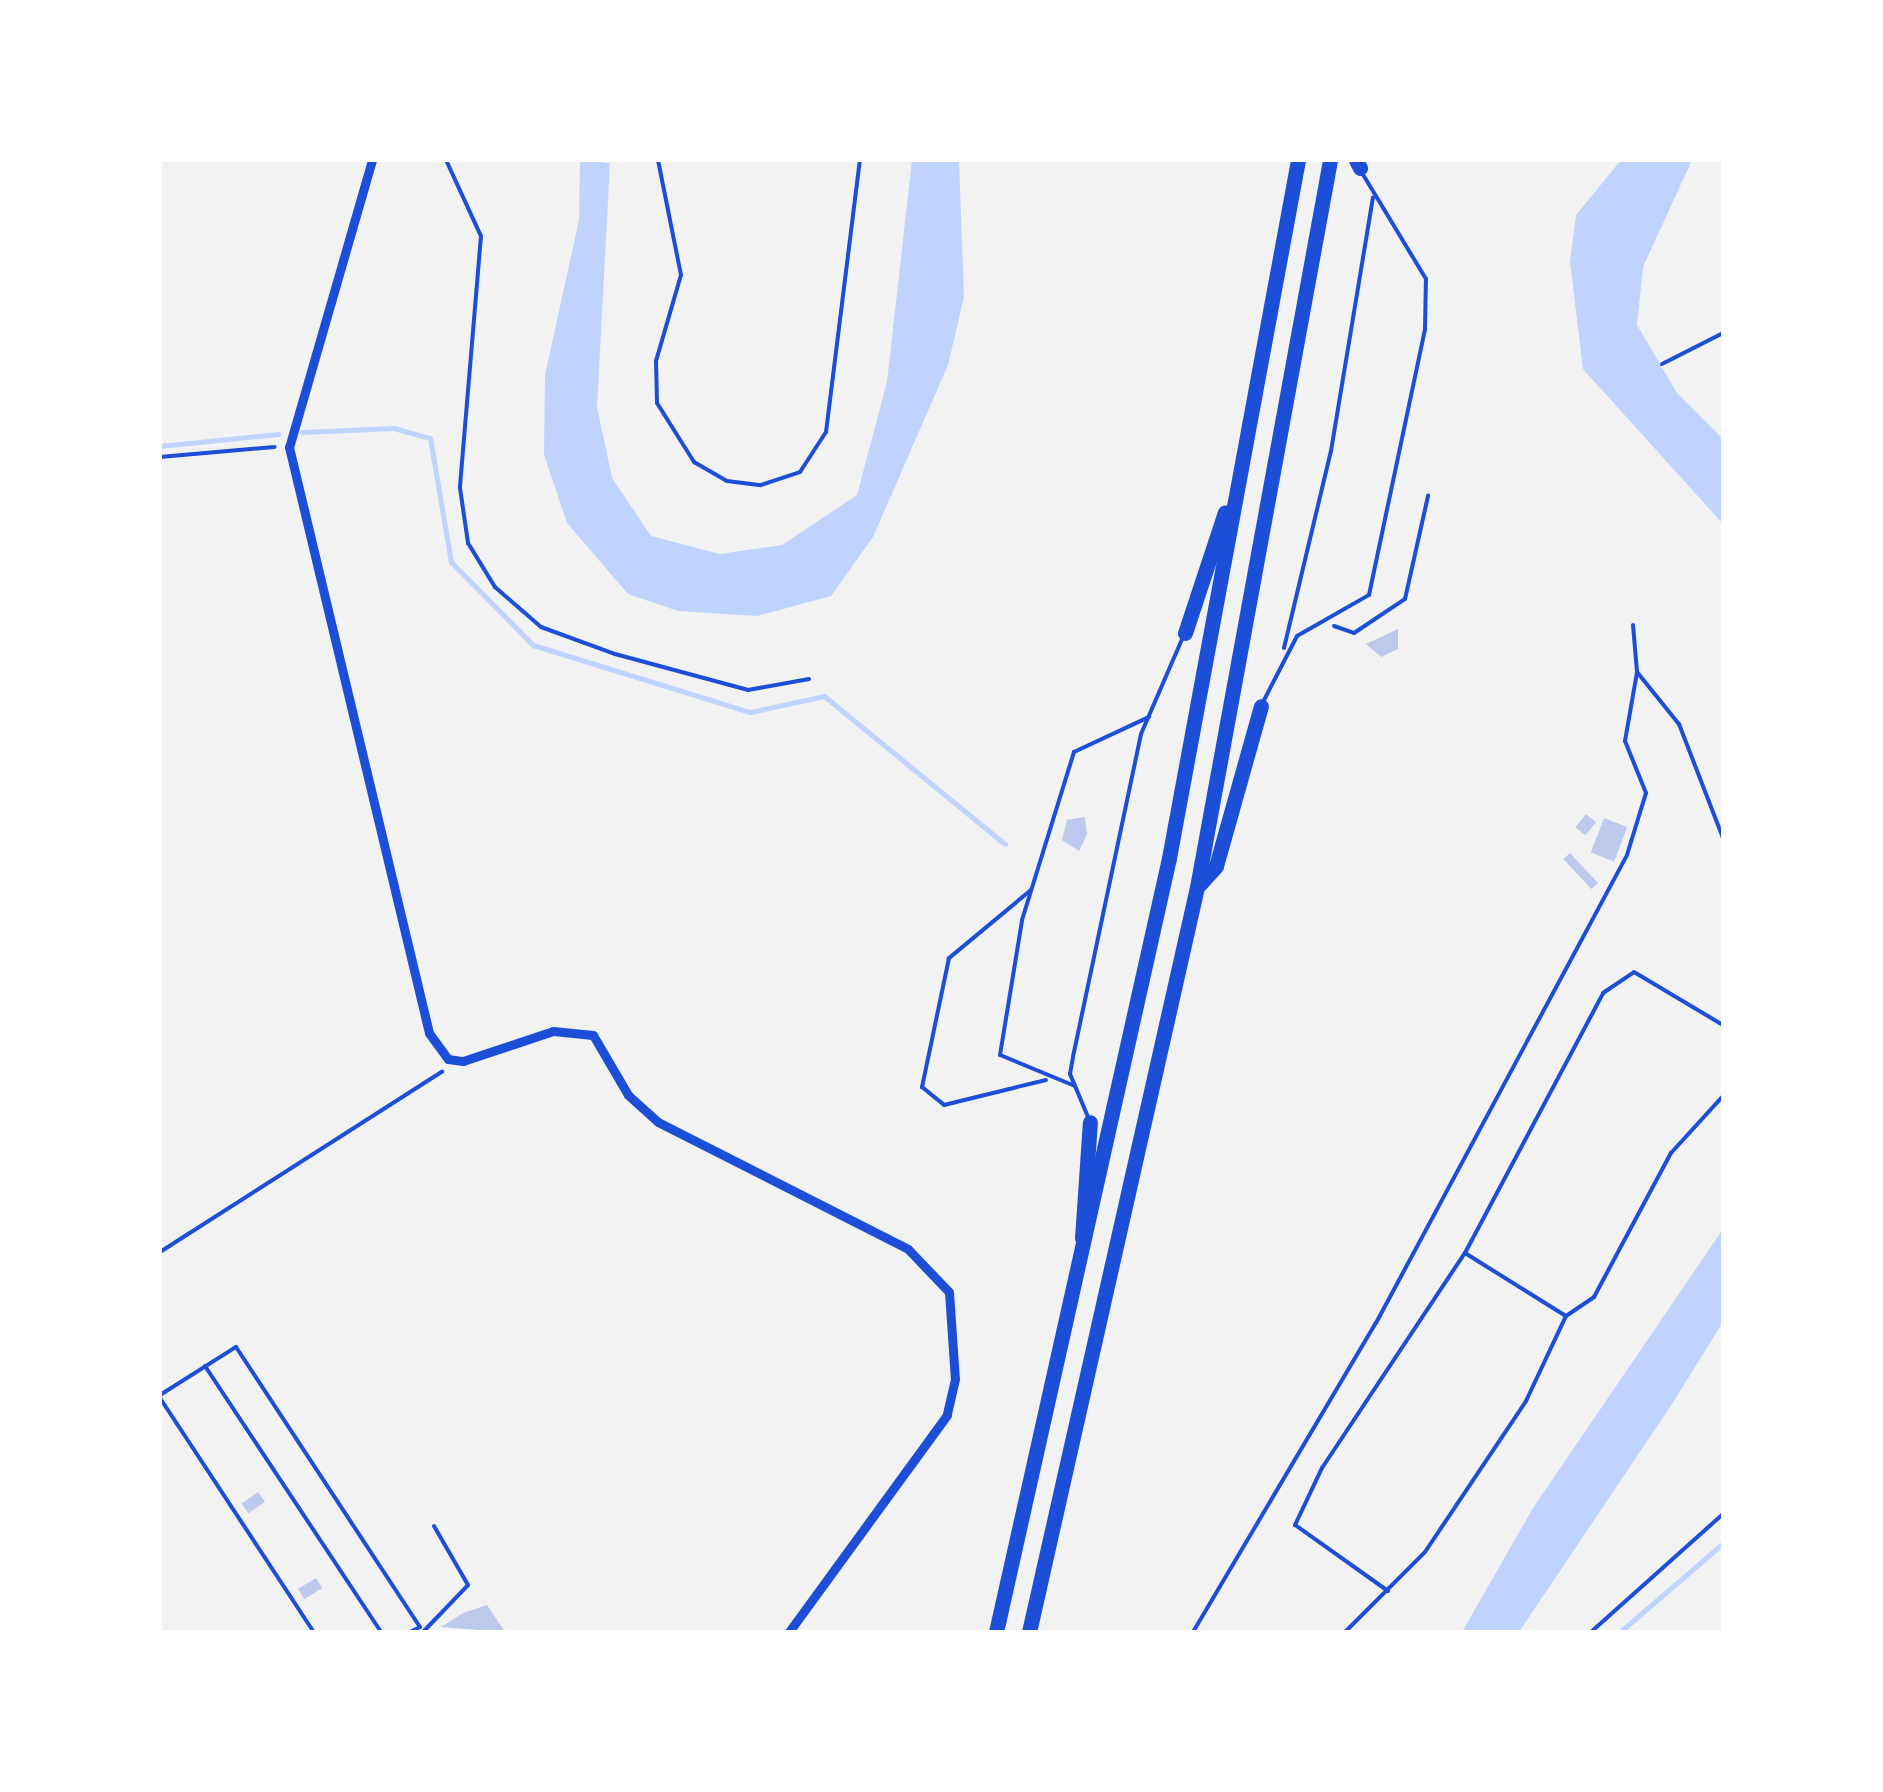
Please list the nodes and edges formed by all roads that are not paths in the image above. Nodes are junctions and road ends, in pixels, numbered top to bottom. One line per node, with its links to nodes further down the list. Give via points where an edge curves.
1 (372, 160): 24 (street, via 290,446 429,1033 448,1059 478,1060 552,1031 593,1035 628,1095 658,1122 908,1249 942,1278 954,1337 947,1415)
2 (1298, 160): 6 (highway)
3 (1330, 160): 11 (highway)
4 (1358, 164): 5 (lane)
5 (1373, 197): 8 (lane, via 1331,451); 8 (lane, via 1422,270 1428,307 1369,595)
6 (1241, 471): 7 (highway); 16 (highway)
7 (1185, 633): 10 (lane)
8 (1284, 651): 9 (lane)
9 (1262, 706): 11 (highway, via 1216,866)
10 (1149, 717): 12 (lane, via 1074,752); 14 (lane, via 1074,1052)
11 (1197, 886): 26 (highway)
12 (1031, 890): 13 (lane, via 1000,1055); 13 (lane, via 949,958 922,1087 944,1105)
13 (1046, 1080): 14 (lane)
14 (1077, 1086): 15 (lane)
15 (1090, 1122): 16 (highway)
16 (1084, 1257): 25 (highway)
17 (206, 1366): 18 (lane); 20 (lane, via 236,1347); 22 (lane)
18 (160, 1396): 21 (lane)
19 (434, 1526): 20 (lane, via 468,1585)
20 (422, 1629): 23 (lane)
21 (314, 1632)
22 (381, 1632)
23 (410, 1632)
24 (789, 1632)
25 (996, 1632)
26 (1029, 1632)

